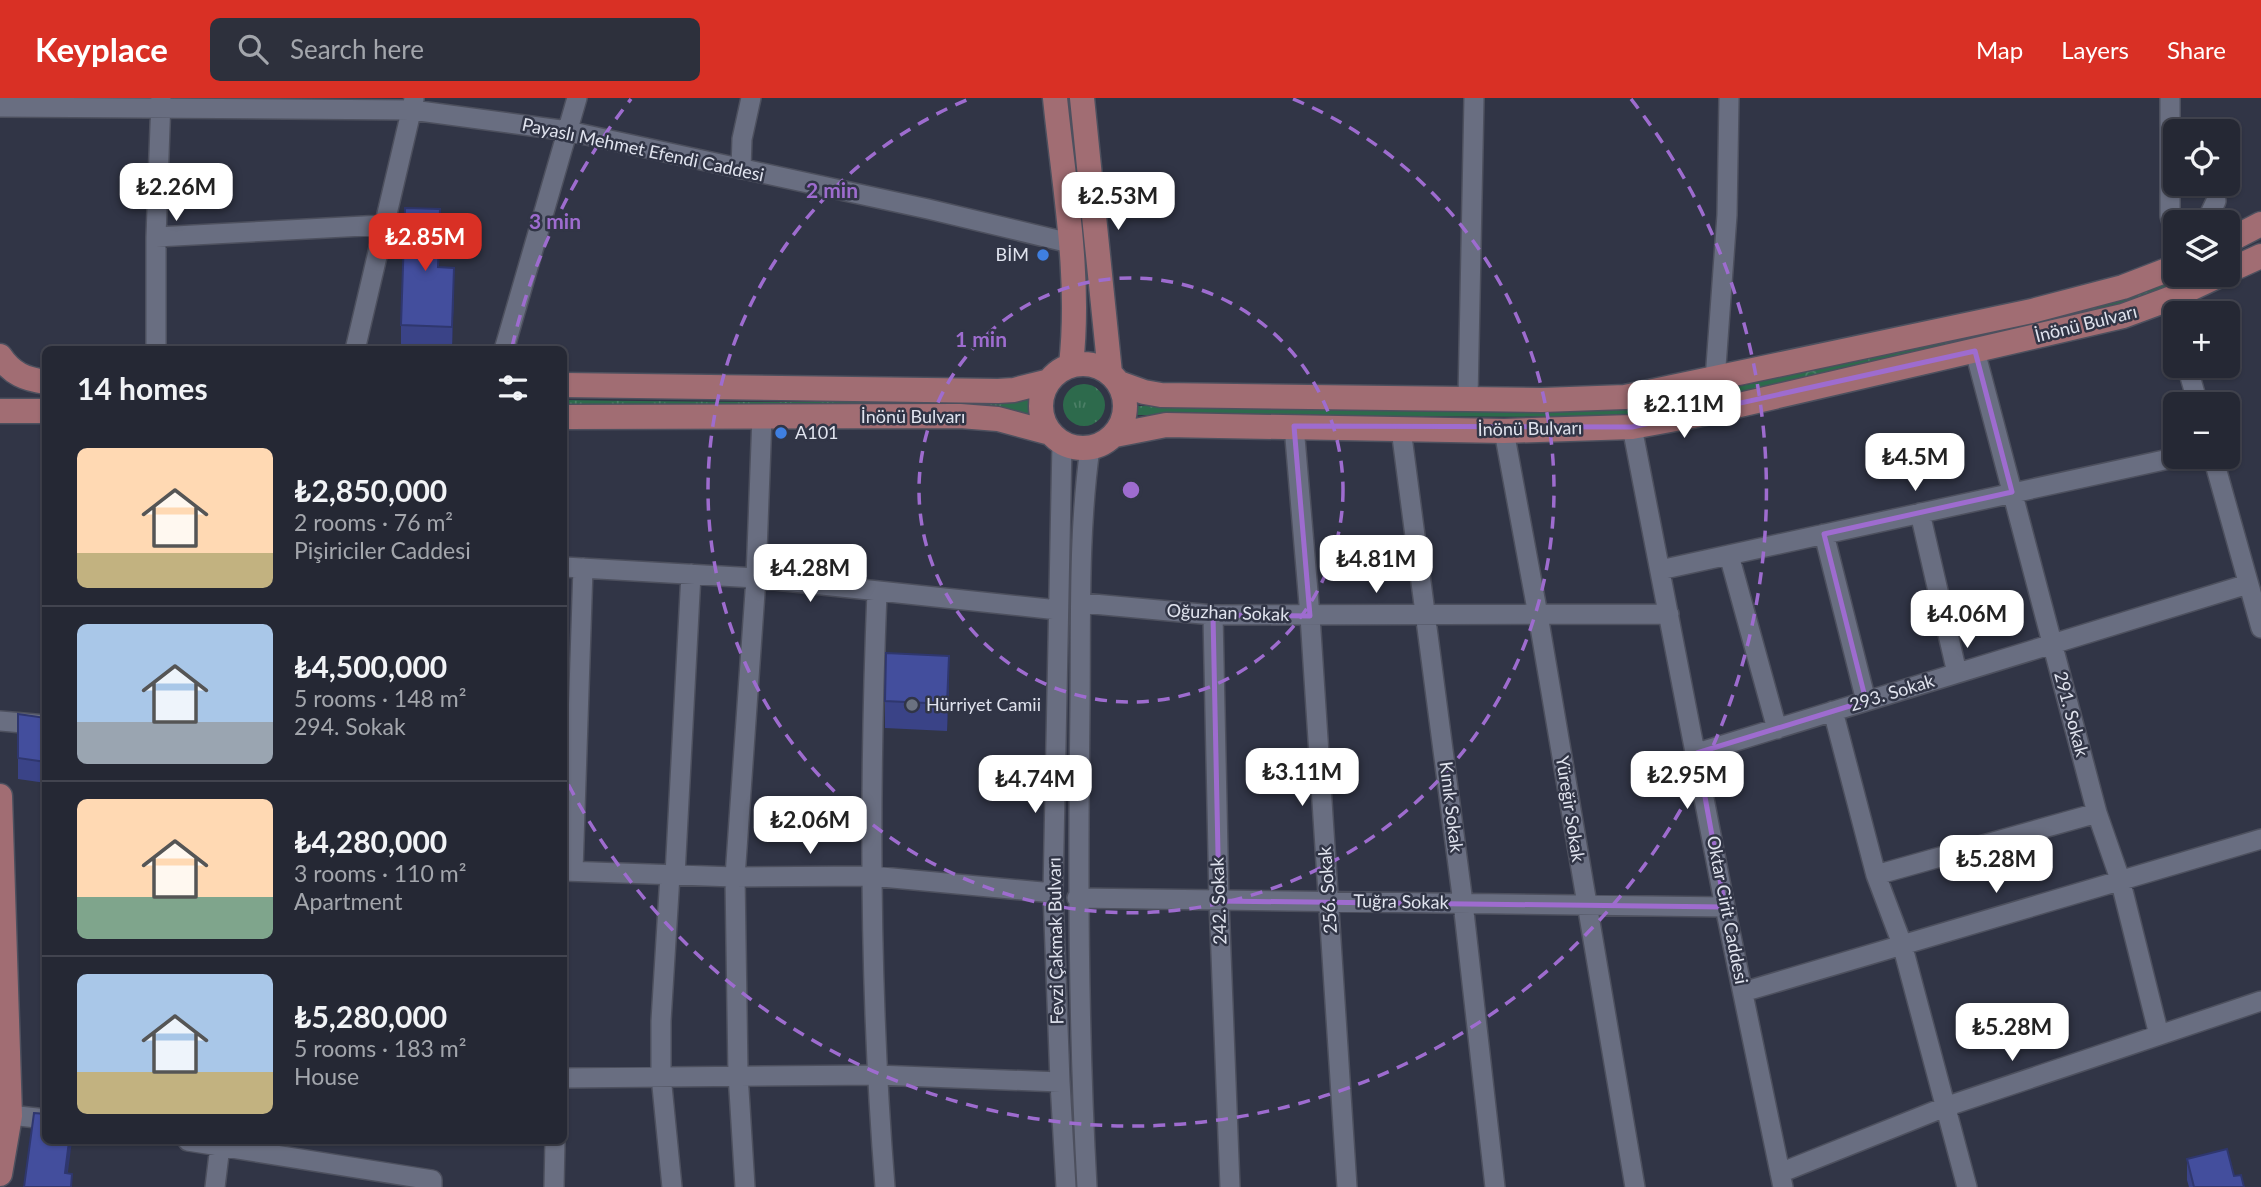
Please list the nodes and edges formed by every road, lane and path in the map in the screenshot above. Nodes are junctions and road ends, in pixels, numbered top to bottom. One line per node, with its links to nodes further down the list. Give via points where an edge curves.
1 (577, 98): 11 (street)
2 (751, 98): 12 (street)
3 (1055, 98): 20 (main road)
4 (1082, 98): 33 (main road)
5 (1474, 98): 40 (street)
6 (1729, 98): 34 (street, via 1727,215)
7 (2170, 98): 14 (street)
8 (161, 104): 9 (street, Payaslı Mehmet Efendi Caddesi); 10 (street, Payaslı Mehmet Efendi Caddesi); 19 (street)
9 (414, 104): 11 (street, Payaslı Mehmet Efendi Caddesi); 17 (street)
10 (0, 107)
11 (568, 131): 12 (street, Payaslı Mehmet Efendi Caddesi); 29 (street)
12 (741, 169): 20 (street, Payaslı Mehmet Efendi Caddesi)
13 (2217, 201): 15 (street)
14 (2170, 210)
15 (2212, 210)
16 (2261, 224): 18 (main road)
17 (383, 225): 19 (street); 28 (street)
18 (2240, 235)
19 (156, 237): 27 (street)
20 (1070, 243): 32 (main road, via 1075,312)
21 (2261, 256): 22 (main road)
22 (2240, 266)
23 (2163, 272): 34 (main road, İnönü Bulvarı, via 2123,288 2032,312)
24 (2204, 287): 25 (main road, İnönü Bulvarı)
25 (2185, 301)
26 (2163, 312): 30 (main road, İnönü Bulvarı, via 2123,316)
27 (156, 346)
28 (356, 346)
29 (505, 346)
30 (1975, 351): 46 (main road, İnönü Bulvarı); 54 (street, 291. Sokak)
31 (0, 356): 35 (main road, via 16,374)
32 (1071, 365): 33 (main road, via 1098,366); 36 (main road)
33 (1115, 378): 40 (main road, İnönü Bulvarı, via 1161,395); 49 (main road, via 1125,396 1126,410)
34 (1715, 380): 40 (main road, İnönü Bulvarı, via 1601,400)
35 (42, 381)
36 (1049, 381): 39 (main road, via 998,391); 50 (main road, via 1041,408 1044,423)
37 (42, 382): 38 (main road)
38 (0, 383)
39 (567, 385)
40 (1468, 398)
41 (0, 411): 42 (main road)
42 (42, 411)
43 (567, 416): 44 (main road, İnönü Bulvarı)
44 (762, 417): 50 (main road, İnönü Bulvarı, via 960,416 998,419); 61 (street)
45 (1293, 426): 47 (main road, İnönü Bulvarı); 49 (main road, İnönü Bulvarı, via 1166,425); 70 (street, 256. Sokak)
46 (1632, 427): 48 (main road, İnönü Bulvarı); 59 (street, Oktar Cirit Caddesi)
47 (1401, 429): 48 (main road, İnönü Bulvarı); 68 (street, Kınık Sokak)
48 (1504, 430): 69 (street, Yüreğir Sokak)
49 (1115, 435): 51 (main road)
50 (1056, 438): 51 (main road, via 1076,448); 65 (street, Fevzi Çakmak Bulvarı)
51 (1090, 448): 64 (street, Fevzi Çakmak Bulvarı, via 1083,499)
52 (2163, 460): 54 (street)
53 (2216, 469): 62 (street)
54 (2012, 492): 55 (street); 72 (street, 291. Sokak)
55 (1920, 513): 56 (street); 73 (street)
56 (1824, 534): 57 (street); 74 (street)
57 (1730, 555): 59 (street); 78 (street)
58 (573, 568): 60 (street); 79 (street)
59 (1660, 570): 66 (street, Oktar Cirit Caddesi)
60 (691, 574): 61 (street); 85 (street)
61 (756, 578): 63 (street); 88 (street)
62 (2248, 584): 71 (street); 72 (street, 293. Sokak)
63 (877, 592): 65 (street); 87 (street)
64 (1082, 603): 67 (street, Oğuzhan Sokak); 91 (street, Fevzi Çakmak Bulvarı)
65 (1058, 610): 90 (street, Fevzi Çakmak Bulvarı)
66 (1669, 614): 69 (street, Oğuzhan Sokak); 80 (street, Oktar Cirit Caddesi)
67 (1213, 615): 70 (street, Oğuzhan Sokak); 92 (street, 242. Sokak)
68 (1426, 615): 69 (street, Oğuzhan Sokak); 70 (street, Oğuzhan Sokak); 94 (street, Kınık Sokak)
69 (1538, 615): 95 (street, Yüreğir Sokak)
70 (1310, 616): 93 (street, 256. Sokak)
71 (2261, 628)
72 (2053, 644): 73 (street, 293. Sokak); 82 (street, 291. Sokak)
73 (1957, 673): 74 (street, 293. Sokak)
74 (1866, 701): 75 (street, 293. Sokak)
75 (1833, 711): 78 (street, 293. Sokak); 86 (street)
76 (0, 721): 77 (street)
77 (42, 725)
78 (1777, 729): 80 (street, 293. Sokak)
79 (571, 734): 84 (street)
80 (1697, 754): 96 (street, Oktar Cirit Caddesi)
81 (0, 796): 107 (main road)
82 (2097, 813): 86 (street); 89 (street, 291. Sokak)
83 (2261, 839): 89 (street)
84 (568, 871): 85 (street)
85 (672, 875): 88 (street); 103 (street)
86 (1876, 875): 97 (street)
87 (871, 876): 88 (street); 90 (street); 102 (street)
88 (735, 877): 101 (street)
89 (2120, 879): 97 (street); 100 (street, 291. Sokak)
90 (1053, 893): 105 (street, Fevzi Çakmak Bulvarı)
91 (1077, 898): 92 (street, Tuğra Sokak); 121 (street, Fevzi Çakmak Bulvarı)
92 (1219, 901): 93 (street, Tuğra Sokak); 122 (street, 242. Sokak)
93 (1329, 901): 94 (street, Tuğra Sokak); 123 (street, 256. Sokak)
94 (1463, 903): 95 (street, Tuğra Sokak); 124 (street, Kınık Sokak)
95 (1586, 905): 96 (street, Tuğra Sokak); 125 (street, Yüreğir Sokak)
96 (1725, 907): 98 (street, Oktar Cirit Caddesi)
97 (1902, 944): 98 (street); 106 (street)
98 (1743, 992): 113 (street, Oktar Cirit Caddesi)
99 (2261, 1001): 100 (street)
100 (2159, 1035): 106 (street)
101 (738, 1074): 102 (street); 103 (street); 118 (street)
102 (876, 1074): 105 (street); 119 (street)
103 (662, 1076): 104 (street); 117 (street)
104 (567, 1078)
105 (1059, 1082): 120 (street, Fevzi Çakmak Bulvarı)
106 (1945, 1107): 113 (street); 126 (street)
107 (5, 1115): 108 (street); 112 (main road)
108 (42, 1119)
109 (207, 1144): 111 (street)
110 (555, 1144): 116 (street)
111 (220, 1146): 114 (street); 115 (street, via 432,1180)
112 (0, 1174)
113 (1781, 1180)
114 (215, 1187)
115 (432, 1187)
116 (554, 1187)
117 (672, 1187)
118 (746, 1187)
119 (885, 1187)
120 (1066, 1187)
121 (1087, 1187)
122 (1230, 1187)
123 (1347, 1187)
124 (1495, 1187)
125 (1635, 1187)
126 (1967, 1187)

